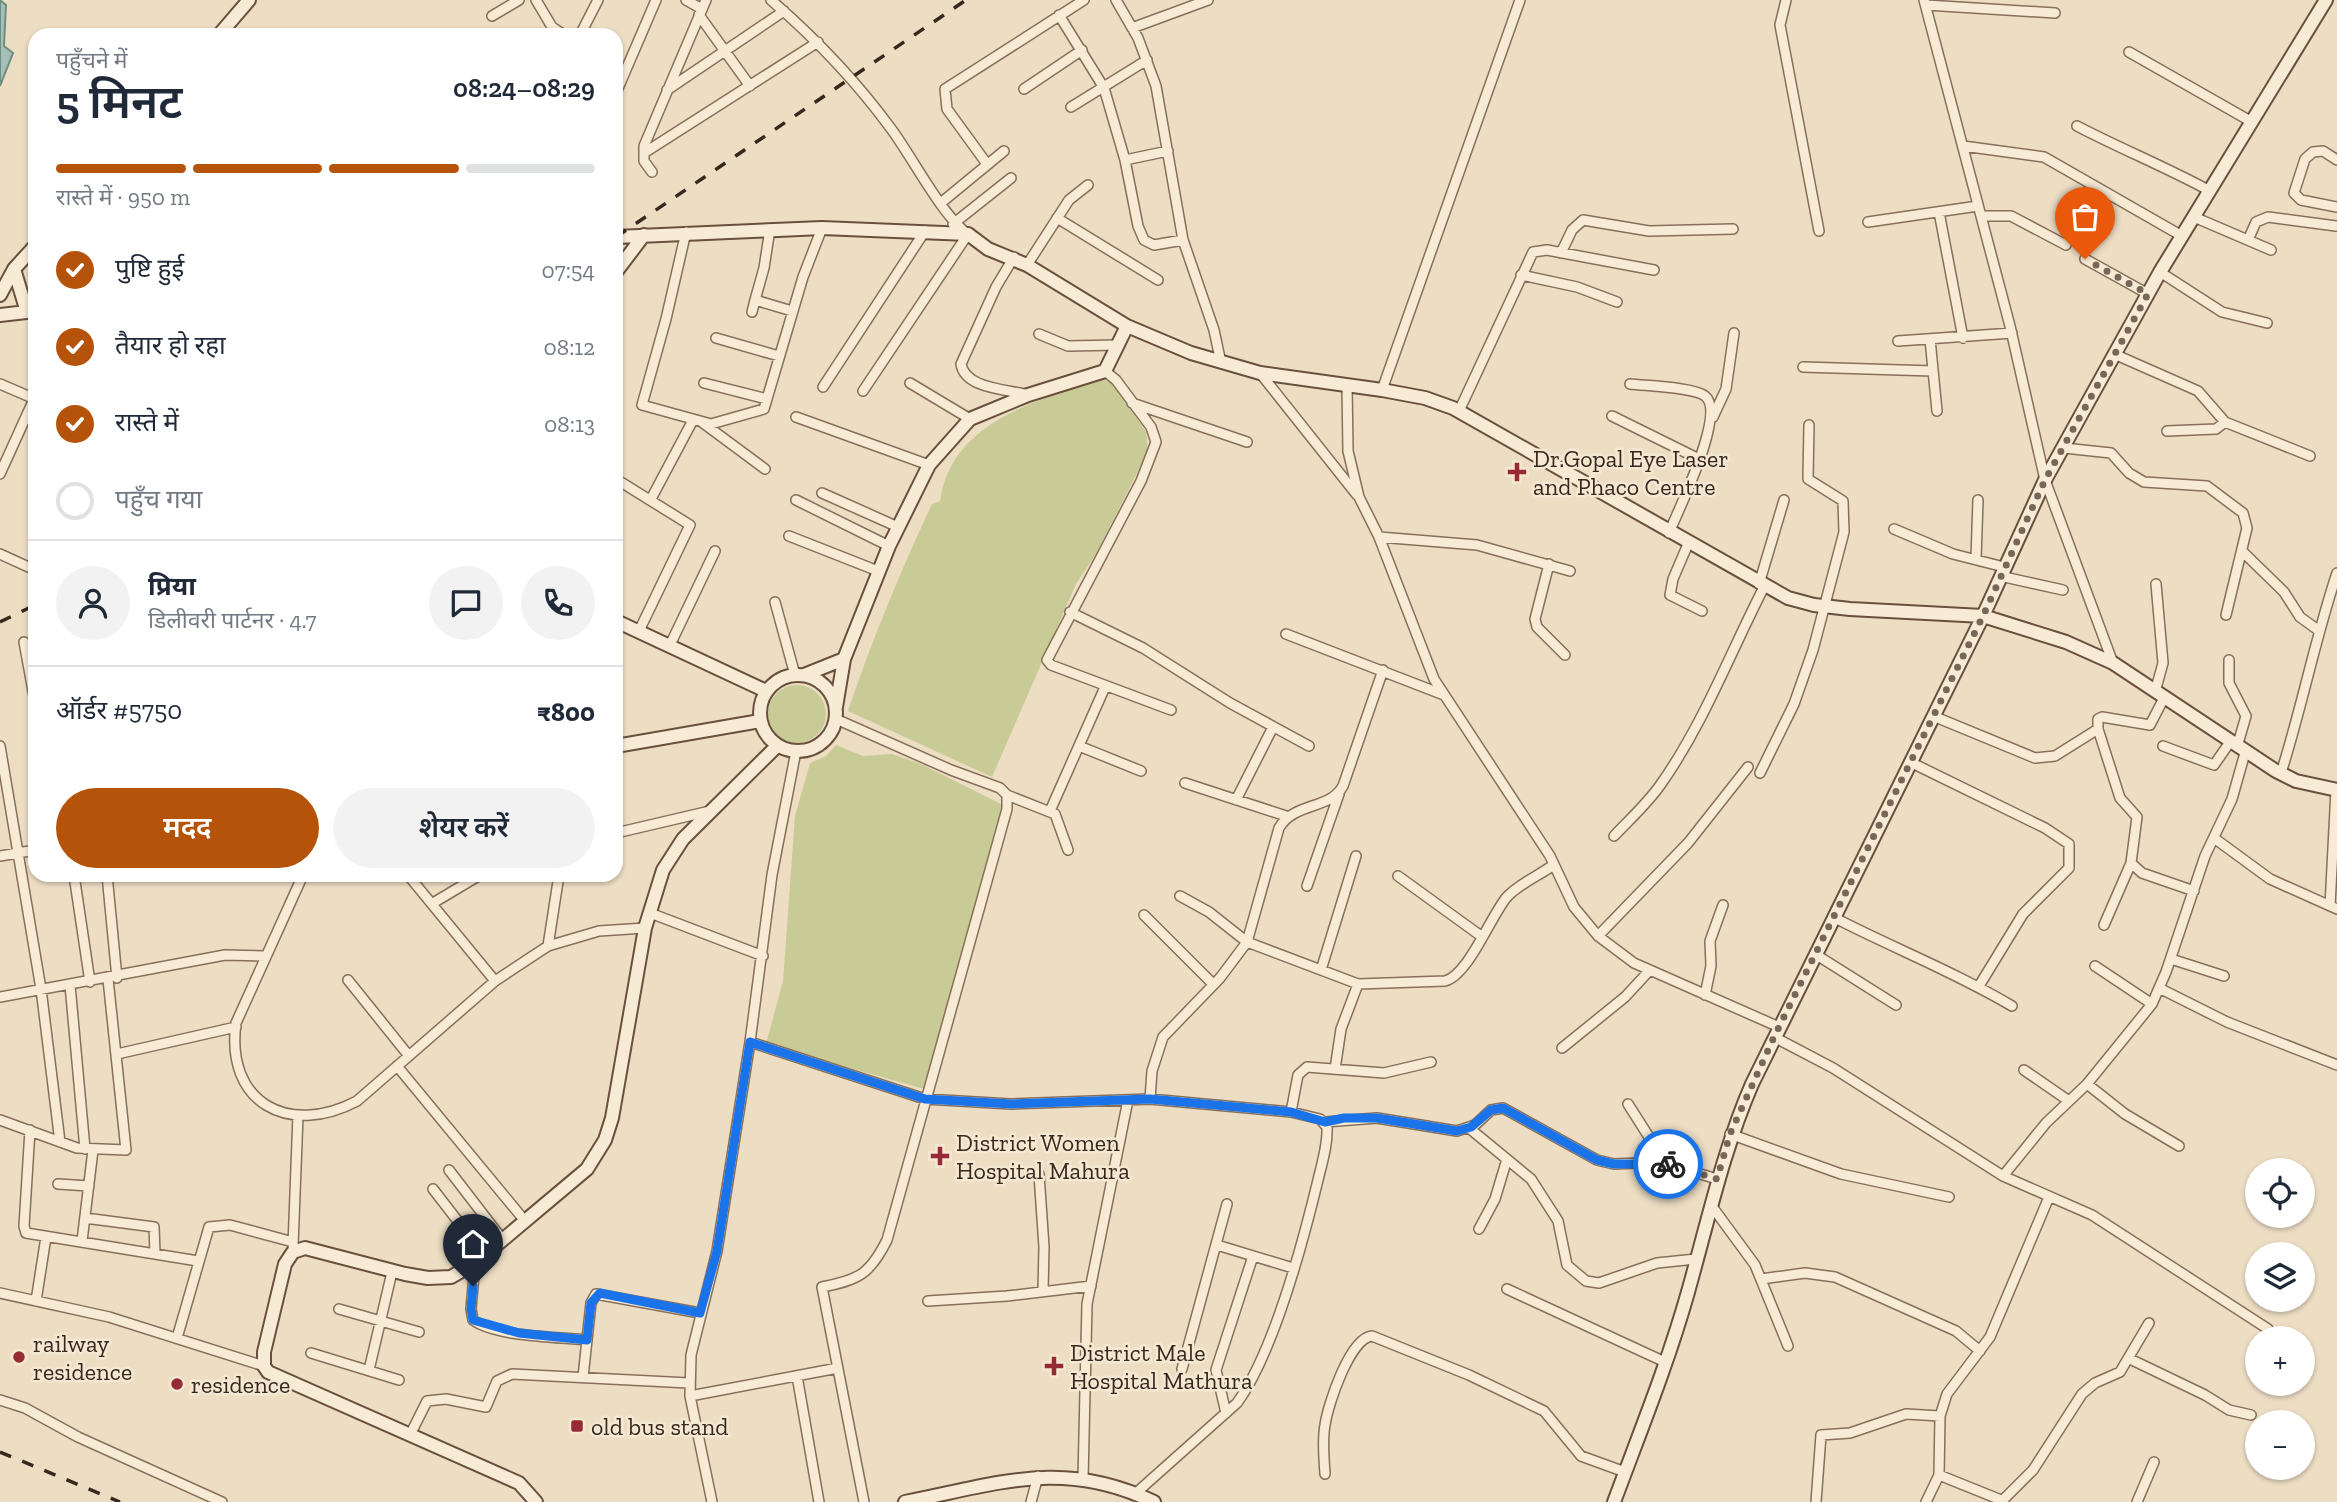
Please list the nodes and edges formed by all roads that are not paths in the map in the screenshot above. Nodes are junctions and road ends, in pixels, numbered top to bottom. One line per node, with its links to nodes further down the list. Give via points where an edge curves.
1 (249, 0): 20 (street)
2 (519, 0): 19 (street)
3 (598, 0): 22 (street)
4 (656, 0): 29 (street)
5 (686, 0): 15 (street)
6 (771, 0): 16 (street)
7 (1084, 0): 18 (street)
8 (1116, 0): 23 (street)
9 (1520, 0): 116 (street)
10 (1786, 0): 61 (street, via 1780,25)
11 (2326, 0): 35 (street)
12 (539, 1): 21 (street)
13 (1203, 1): 23 (street)
14 (1925, 2): 17 (street); 37 (street)
15 (702, 8): 26 (street); 33 (street)
16 (784, 11): 24 (street); 26 (street)
17 (2055, 13)
18 (1059, 15): 25 (street); 43 (street, via 945,89 947,109)
19 (492, 16)
20 (225, 28)
21 (554, 28)
22 (584, 28)
23 (1132, 28): 28 (street)
24 (818, 42): 30 (street); 48 (street, via 892,130)
25 (1082, 50): 31 (street); 32 (street)
26 (725, 51): 30 (street); 33 (street)
27 (2129, 52): 35 (street)
28 (1147, 60): 31 (street); 39 (street)
29 (623, 77)
30 (750, 86): 40 (street)
31 (1104, 88): 34 (street); 41 (street)
32 (1024, 89)
33 (667, 90): 40 (street)
34 (1071, 107)
35 (2252, 122): 47 (street)
36 (2077, 126): 47 (street)
37 (1963, 146): 50 (street); 66 (street, via 2044,157)
38 (1004, 151): 43 (street)
39 (1168, 151): 41 (street); 67 (street)
40 (644, 153): 44 (street)
41 (1125, 160): 67 (street, via 1144,240 1154,245)
42 (2337, 160): 49 (street, via 2323,151 2313,152 2305,159 2294,193 2301,200)
43 (987, 164): 48 (street)
44 (652, 172)
45 (1011, 178): 55 (street)
46 (1088, 185): 53 (street, via 1069,200)
47 (2210, 191): 52 (street)
48 (942, 202): 55 (street)
49 (2337, 208): 56 (street)
50 (1980, 211): 51 (street); 70 (street, via 2011,216); 96 (street)
51 (1939, 212): 54 (street); 99 (street)
52 (2194, 217): 66 (street); 68 (street)
53 (1057, 218): 77 (street); 82 (street)
54 (1868, 222)
55 (953, 224): 63 (street)
56 (2337, 227): 68 (street, via 2268,217 2256,222)
57 (822, 228): 58 (street); 60 (street); 90 (street)
58 (770, 229): 62 (street); 86 (street)
59 (1733, 229): 72 (street, via 1649,231 1583,220 1572,230)
60 (925, 231): 63 (street); 115 (street)
61 (1819, 231)
62 (686, 232): 64 (street); 129 (street, via 642,402 645,408)
63 (968, 234): 74 (street, via 988,249); 117 (street)
64 (643, 235): 65 (street); 76 (street)
65 (623, 236)
66 (2182, 236): 80 (street)
67 (1184, 240): 105 (street)
68 (2248, 240): 71 (street)
69 (28, 244): 83 (street)
70 (2066, 245)
71 (2271, 250)
72 (1561, 253): 79 (street); 81 (street, via 1533,252)
73 (28, 254): 78 (street)
74 (1014, 257): 77 (street); 118 (street, via 961,364 964,374 979,385)
75 (2085, 259): 84 (street)
76 (623, 262)
77 (1027, 265): 94 (street)
78 (14, 269): 85 (street); 88 (street)
79 (1654, 270)
80 (2160, 272): 84 (street); 93 (street, via 2222,312)
81 (1521, 275): 87 (street, via 1577,287); 122 (street)
82 (1158, 280)
83 (0, 281)
84 (2148, 294): 103 (street)
85 (0, 295)
86 (755, 300): 90 (street); 91 (street)
87 (1617, 302)
88 (28, 304)
89 (28, 311): 92 (street)
90 (792, 311): 104 (street)
91 (752, 312)
92 (0, 316)
93 (2267, 323)
94 (1127, 326): 102 (street); 105 (street)
95 (1734, 333): 128 (street, via 1726,389)
96 (2012, 333): 99 (street); 140 (street)
97 (1039, 334): 102 (street, via 1068,346)
98 (716, 338): 104 (street)
99 (1963, 338): 100 (street)
100 (1930, 340): 101 (street); 108 (street)
101 (1898, 341)
102 (1118, 345): 107 (street)
103 (2114, 354): 130 (street, via 2198,391); 134 (street)
104 (779, 356): 120 (street)
105 (1221, 363): 109 (street)
106 (1804, 367): 108 (street)
107 (1105, 371): 118 (street); 121 (street)
108 (1933, 371): 123 (street)
109 (1259, 373): 114 (street); 143 (street)
110 (704, 383): 120 (street)
111 (910, 383): 127 (street)
112 (0, 384): 119 (street)
113 (1630, 384): 128 (street, via 1703,395 1711,404)
114 (1347, 386): 116 (street); 143 (street, via 1348,452)
115 (823, 387)
116 (1382, 390): 122 (street, via 1425,398)
117 (863, 391)
118 (1028, 395): 127 (street)
119 (28, 396)
120 (766, 399): 129 (street, via 759,412 711,424)
121 (1131, 403): 133 (street); 171 (street, via 1151,427 1156,443 1152,458)
122 (1459, 411): 150 (street)
123 (1937, 411)
124 (28, 412): 139 (street)
125 (1612, 416): 136 (street)
126 (796, 417): 137 (street)
127 (970, 419): 137 (street)
128 (1713, 419): 136 (street)
129 (697, 421): 138 (street); 144 (street)
130 (2225, 422): 132 (street, via 2216,429); 135 (street)
131 (1809, 425): 169 (street, via 1808,479 1843,500 1846,508 1844,532)
132 (2166, 431)
133 (1247, 442)
134 (2064, 448): 140 (street); 156 (street, via 2110,453 2144,482 2207,486 2247,520)
135 (2310, 456)
136 (1699, 459): 150 (street)
137 (929, 465): 148 (street)
138 (765, 469)
139 (0, 474)
140 (2045, 480): 163 (street); 183 (street)
141 (623, 483): 144 (street)
142 (822, 494): 148 (street)
143 (1359, 497): 152 (street)
144 (651, 499): 176 (street, via 690,525)
145 (1978, 499): 158 (street)
146 (796, 500): 154 (street)
147 (1784, 500): 166 (street)
148 (898, 527): 154 (street)
149 (1894, 529): 158 (street, via 1952,554)
150 (1669, 533): 153 (street)
151 (789, 536): 162 (street)
152 (1379, 537): 159 (street, via 1477,545); 190 (street, via 1407,617)
153 (1688, 544): 166 (street); 170 (street, via 1670,595)
154 (889, 545): 162 (street)
155 (715, 551): 179 (street)
156 (2242, 551): 172 (street); 175 (street, via 2290,598 2300,617)
157 (0, 554): 160 (street)
158 (1976, 559): 163 (street)
159 (1549, 564): 161 (street); 180 (street, via 1535,619 1537,627)
160 (28, 567)
161 (1570, 570)
162 (878, 571): 181 (street)
163 (2002, 571): 167 (street); 173 (street)
164 (2337, 573): 175 (street)
165 (2156, 584): 189 (street, via 2163,663)
166 (1761, 586): 169 (street); 219 (street, via 1706,710 1645,804)
167 (2063, 590)
168 (775, 602): 186 (street)
169 (1823, 606): 173 (street); 209 (street, via 1794,704)
170 (1702, 611)
171 (1070, 612): 187 (street, via 1047,660); 195 (street, via 1143,648)
172 (2226, 614)
173 (1983, 616): 183 (street, via 2066,642); 193 (street)
174 (623, 624): 176 (street)
175 (2318, 630): 208 (street, via 2299,719)
176 (639, 631): 179 (street)
177 (1286, 634): 185 (street)
178 (24, 642): 184 (street)
179 (670, 645): 188 (street)
180 (1565, 655)
181 (844, 659): 186 (street); 192 (street)
182 (2229, 660): 203 (street, via 2229,683 2246,716)
183 (2113, 663): 189 (street)
184 (28, 664)
185 (1383, 670): 190 (street); 212 (street)
186 (799, 675): 188 (street, via 783,677); 192 (street, via 825,686)
187 (1105, 687): 191 (street); 200 (street)
188 (766, 691): 194 (street)
189 (2160, 695): 196 (street, via 2150,725 2102,717); 203 (street)
190 (1445, 696): 227 (street, via 1550,856)
191 (1171, 709)
192 (836, 713): 204 (street, via 824,741); 213 (street)
193 (1933, 716): 196 (street, via 2035,758 2055,757); 205 (street)
194 (760, 721): 197 (street); 199 (street)
195 (1273, 727): 201 (street); 214 (street)
196 (2098, 729): 226 (street, via 2120,798 2137,817)
197 (623, 745)
198 (0, 746): 223 (street)
199 (777, 746): 204 (street); 215 (street)
200 (1079, 746): 207 (street); 216 (street)
201 (1309, 746)
202 (2163, 746): 203 (street, via 2214,765)
203 (2237, 747): 208 (street); 220 (street, via 2232,799)
204 (796, 751): 252 (street, via 772,875)
205 (1910, 762): 243 (street); 265 (street, via 2045,828 2068,844 2069,867 2023,914)
206 (1748, 767): 247 (street, via 1688,843)
207 (1142, 771)
208 (2281, 773): 211 (street)
209 (1760, 774)
210 (1185, 783): 214 (street)
211 (2337, 790): 240 (street)
212 (1339, 794): 217 (street); 235 (street)
213 (1007, 795): 216 (street); 285 (street, via 1007,809)
214 (1236, 800): 217 (street)
215 (712, 811): 218 (street); 241 (street, via 670,857)
216 (1050, 811): 221 (street, via 1059,820)
217 (1286, 816): 248 (street)
218 (623, 831)
219 (1614, 836)
220 (2214, 838): 236 (street); 240 (street, via 2270,879)
221 (1068, 850)
222 (28, 851): 223 (street)
223 (19, 852): 224 (street); 267 (street)
224 (0, 856)
225 (1356, 856): 255 (street)
226 (2131, 863): 236 (street, via 2142,873); 244 (street)
227 (1552, 866): 246 (street, via 1508,896); 247 (street, via 1574,907)
228 (1398, 876): 246 (street)
229 (75, 882): 261 (street)
230 (107, 882): 258 (street)
231 (300, 882): 251 (street)
232 (414, 882): 238 (street)
233 (468, 882): 238 (street)
234 (558, 882): 249 (street)
235 (1307, 886)
236 (2194, 891): 253 (street)
237 (1180, 896): 248 (street)
238 (433, 903): 260 (street)
239 (1723, 905): 268 (street, via 1710,942)
240 (2333, 907)
241 (650, 913): 245 (street); 252 (street)
242 (1144, 915): 264 (street)
243 (1833, 917): 250 (street); 265 (street)
244 (2104, 925)
245 (645, 928): 249 (street, via 599,931); 314 (street, via 605,1140 587,1169)
246 (1480, 936): 262 (street, via 1465,968 1452,979)
247 (1598, 936): 256 (street, via 1613,950)
248 (1247, 942): 255 (street); 264 (street)
249 (548, 946): 260 (street)
250 (1815, 954): 271 (street); 274 (street)
251 (266, 956): 258 (street, via 225,955); 273 (street)
252 (763, 956): 275 (street)
253 (2171, 959): 257 (street); 266 (street)
254 (2095, 966): 270 (street)
255 (1321, 970): 262 (street)
256 (1650, 970): 268 (street); 276 (street, via 1625,997)
257 (2224, 976)
258 (112, 979): 261 (street); 277 (street)
259 (348, 980): 278 (street)
260 (495, 981): 278 (street)
261 (90, 982): 263 (street)
262 (1357, 984): 282 (street, via 1341,1029)
263 (70, 985): 267 (street); 299 (street)
264 (1213, 985): 286 (street, via 1163,1037 1152,1071)
265 (1979, 986): 272 (street)
266 (2159, 988): 270 (street); 280 (street, via 2227,1022)
267 (41, 989): 269 (street); 297 (street)
268 (1705, 995): 274 (street)
269 (0, 997)
270 (2152, 1004): 284 (street)
271 (1896, 1005)
272 (2012, 1006)
273 (236, 1027): 277 (street); 291 (street, via 233,1048 248,1090 272,1110)
274 (1777, 1032): 296 (street); 304 (street)
275 (750, 1042): 285 (street); 336 (street, via 717,1251)
276 (1562, 1048)
277 (117, 1054): 299 (street, via 127,1147 121,1152)
278 (409, 1056): 281 (street)
279 (1431, 1062): 282 (street, via 1384,1073)
280 (2337, 1065)
281 (397, 1066): 291 (street, via 342,1109); 314 (street)
282 (1335, 1069): 290 (street, via 1302,1069)
283 (2024, 1070): 288 (street)
284 (2087, 1084): 288 (street); 298 (street, via 2125,1114)
285 (925, 1099): 287 (street, via 1012,1104); 349 (street, via 887,1240 876,1262 859,1277 822,1287)
286 (1150, 1099): 287 (street); 290 (street)
287 (1128, 1100): 329 (street)
288 (2069, 1101): 304 (street)
289 (1628, 1104): 301 (street, via 1647,1132)
290 (1291, 1112): 293 (street)
291 (298, 1115): 320 (street)
292 (0, 1119): 295 (street)
293 (1325, 1122): 294 (street, via 1377,1118 1457,1131); 326 (street, via 1328,1136)
294 (1469, 1128): 300 (street); 301 (street, via 1491,1110 1503,1108 1597,1160)
295 (30, 1130): 297 (street); 316 (street, via 24,1226 30,1235)
296 (1730, 1134): 305 (street); 309 (street, via 1841,1174)
297 (60, 1142): 299 (street)
298 (2179, 1146)
299 (89, 1149): 307 (street)
300 (1507, 1159): 315 (street, via 1495,1199); 324 (street, via 1525,1172 1546,1199 1560,1229 1567,1265 1586,1281 1599,1283 1657,1263)
301 (1651, 1162): 305 (street)
302 (449, 1170): 317 (street)
303 (1039, 1174): 331 (street)
304 (2003, 1176): 310 (street)
305 (1717, 1179): 312 (street)
306 (58, 1184): 307 (street)
307 (89, 1186): 313 (street)
308 (433, 1189): 323 (street)
309 (1949, 1197)
310 (2049, 1197): 339 (street, via 2092,1215); 344 (street)
311 (1227, 1204): 319 (street)
312 (1711, 1205): 324 (street); 328 (street)
313 (85, 1218): 318 (street); 321 (street, via 153,1227)
314 (525, 1221): 317 (street)
315 (1479, 1229)
316 (46, 1237): 318 (street); 333 (street)
317 (502, 1239): 323 (street)
318 (82, 1241): 321 (street)
319 (1217, 1245): 322 (street); 350 (street)
320 (293, 1247): 325 (street, via 230,1224 215,1225 204,1237); 327 (street); 348 (street, via 281,1281)
321 (155, 1253): 325 (street)
322 (1252, 1256): 326 (street); 358 (street, via 1216,1370)
323 (480, 1259): 327 (street, via 440,1279); 342 (street, via 473,1320 519,1333)
324 (1696, 1259): 347 (street)
325 (198, 1261): 341 (street)
326 (1293, 1268): 358 (street, via 1250,1386)
327 (392, 1272): 337 (street)
328 (1761, 1279): 343 (street); 344 (street, via 1805,1273 1835,1277 1956,1331)
329 (1091, 1286): 331 (street); 367 (street, via 1084,1354)
330 (1507, 1289): 347 (street)
331 (1043, 1291): 334 (street)
332 (0, 1293): 333 (street)
333 (37, 1301): 341 (street)
334 (928, 1301)
335 (339, 1309): 337 (street)
336 (700, 1313): 342 (street, via 600,1293 591,1303); 355 (street)
337 (380, 1322): 340 (street); 351 (street)
338 (2149, 1323): 346 (street)
339 (2263, 1326)
340 (419, 1332)
341 (177, 1338): 348 (street)
342 (587, 1340): 353 (street)
343 (1788, 1346)
344 (1980, 1352): 360 (street, via 1947,1394)
345 (311, 1353): 351 (street)
346 (2130, 1359): 359 (street); 370 (street, via 2120,1372 2082,1394 2033,1470)
347 (1665, 1363): 363 (street)
348 (264, 1366): 361 (street, via 272,1374)
349 (838, 1368): 352 (street); 375 (street)
350 (1182, 1369)
351 (369, 1370): 354 (street)
352 (797, 1376): 356 (street); 374 (street)
353 (583, 1377): 355 (street); 361 (street, via 504,1376 483,1408 435,1398 422,1406)
354 (399, 1380)
355 (689, 1383): 356 (street)
356 (690, 1396): 373 (street)
357 (0, 1400): 371 (street)
358 (1226, 1413): 368 (street)
359 (2245, 1414)
360 (1940, 1416): 365 (street); 380 (street, via 1906,1414 1850,1433 1821,1435)
361 (411, 1433): 372 (street, via 519,1483)
362 (2154, 1462): 382 (street)
363 (1625, 1472): 364 (street, via 1581,1456 1544,1411 1372,1336 1360,1340 1353,1351 1328,1411); 379 (street)
364 (1325, 1474)
365 (1939, 1475): 370 (street); 381 (street)
366 (1038, 1476): 367 (street); 369 (street); 377 (street)
367 (1083, 1479): 368 (street)
368 (1136, 1493): 378 (street)
369 (959, 1496): 376 (street)
370 (2001, 1501)
371 (222, 1502)
372 (536, 1502)
373 (712, 1502)
374 (819, 1502)
375 (864, 1502)
376 (905, 1502)
377 (1031, 1502)
378 (1154, 1502)
379 (1614, 1502)
380 (1816, 1502)
381 (1926, 1502)
382 (2137, 1502)

